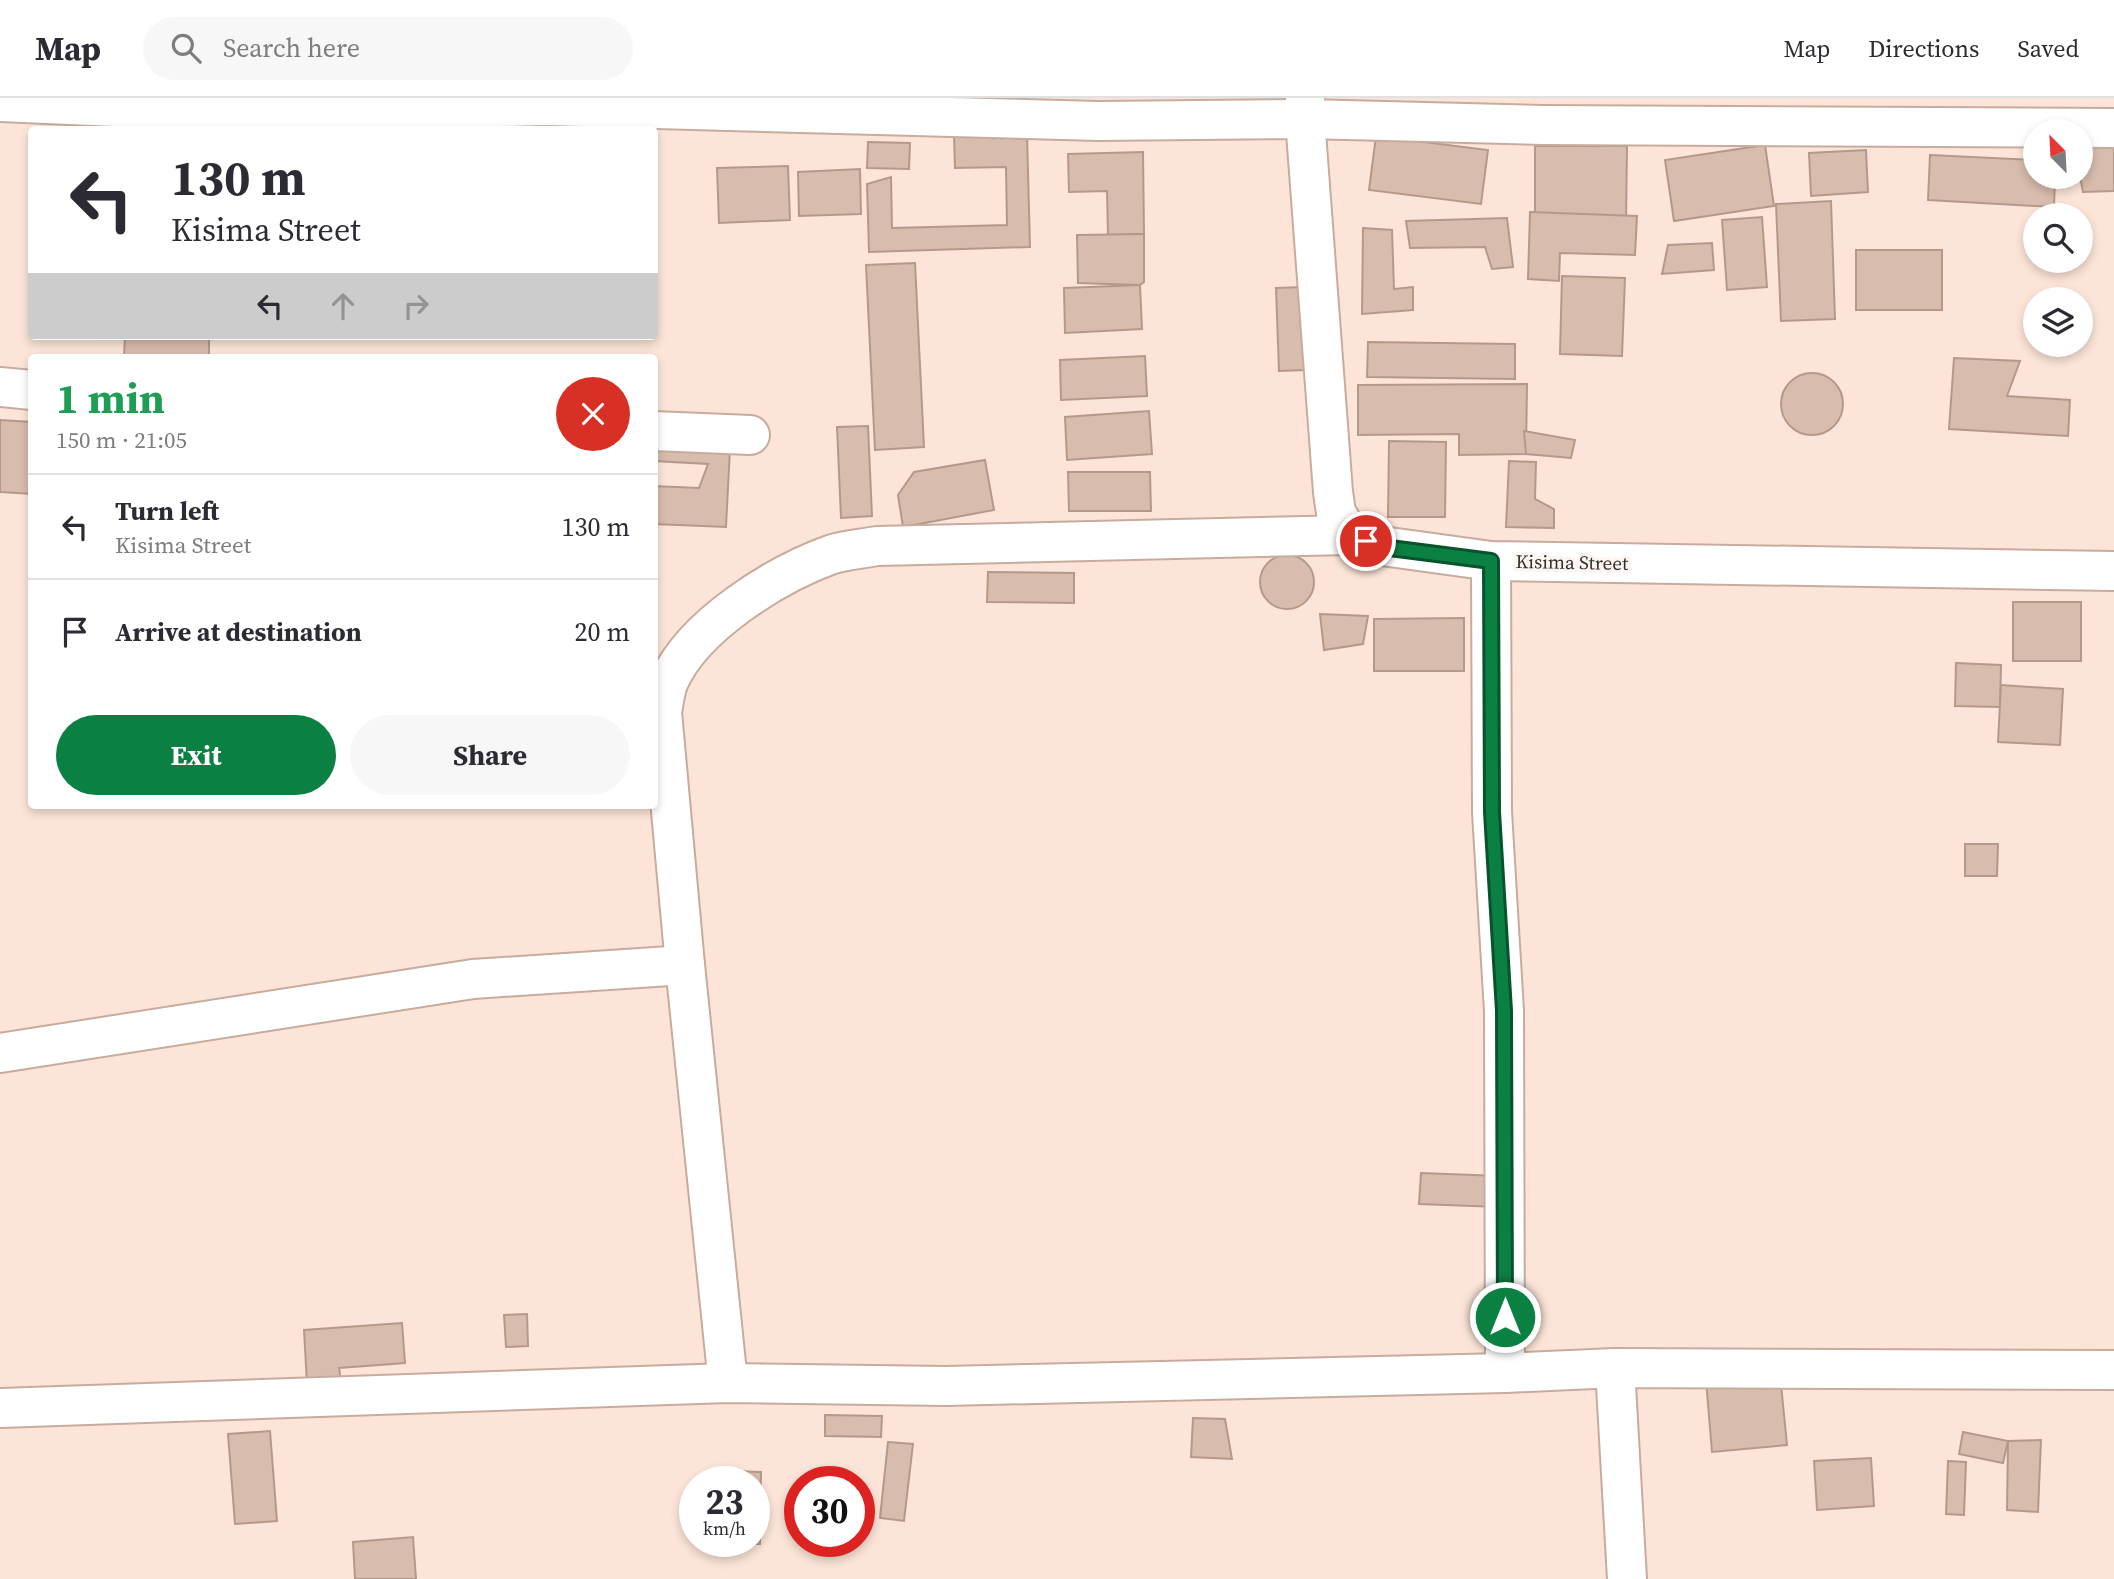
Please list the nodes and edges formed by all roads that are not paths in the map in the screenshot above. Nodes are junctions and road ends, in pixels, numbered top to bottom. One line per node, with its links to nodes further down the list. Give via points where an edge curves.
1 (0, 102): 2 (street, via 249,113)
2 (546, 102): 3 (street, via 1098,121)
3 (1305, 108): 4 (street, via 1557,125); 9 (street, via 1333,492 1336,513)
4 (2114, 128)
5 (0, 387): 6 (street)
6 (28, 390)
7 (658, 431): 8 (street)
8 (750, 435)
9 (1350, 535): 10 (street, Kisima Street, via 1382,547); 12 (street, via 877,547 831,554 776,580 714,622 685,652 668,683 662,712)
10 (1491, 561): 11 (street, Kisima Street); 16 (street, via 1492,812 1504,1011)
11 (2114, 571)
12 (685, 965): 13 (street, via 472,979); 17 (street)
13 (0, 1053)
14 (1615, 1368): 15 (street); 16 (street); 19 (street)
15 (2114, 1370)
16 (1506, 1373): 17 (street, via 946,1385)
17 (728, 1383): 18 (street)
18 (0, 1408)
19 (1627, 1579)

